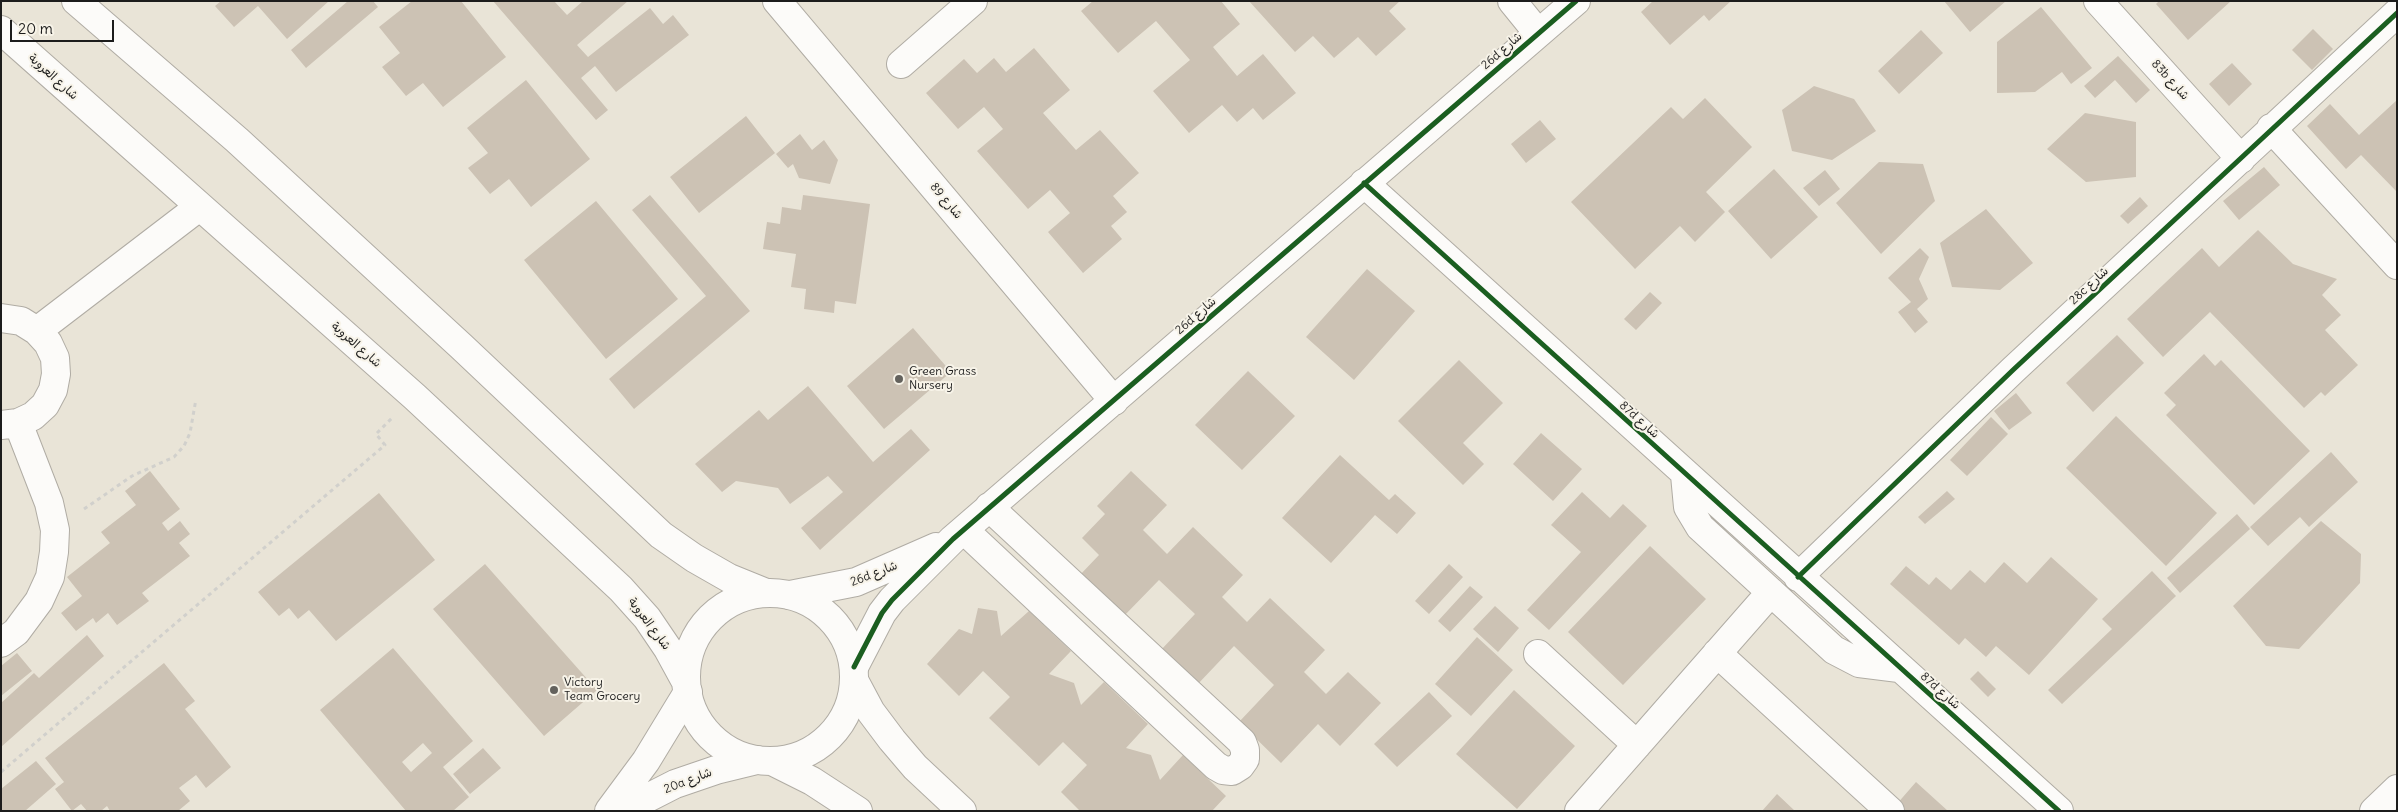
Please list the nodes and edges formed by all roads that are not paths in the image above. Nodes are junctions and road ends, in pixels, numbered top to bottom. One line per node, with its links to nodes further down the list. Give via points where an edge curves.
1 (76, 1): 25 (street, via 237,140 661,535 722,574)
2 (777, 1): 18 (street, شارع 89)
3 (973, 1): 10 (street)
4 (1512, 1): 9 (street)
5 (1576, 1): 9 (street, 26d شارع)
6 (2098, 1): 12 (street, 83b شارع)
7 (2397, 13): 11 (street, 28c شارع)
8 (1, 30): 14 (street, شارع العروبة)
9 (1538, 33): 13 (street, 26d شارع)
10 (901, 64)
11 (2272, 128): 12 (street, 28c شارع); 15 (street)
12 (2241, 158): 23 (street, 28c شارع, via 2013,370)
13 (1364, 183): 18 (street, 26d شارع); 20 (street, 87d شارع)
14 (198, 208): 17 (street); 31 (street, شارع العروبة, via 415,397 622,589 668,649)
15 (2397, 265)
16 (1, 318): 17 (street, via 21,321)
17 (37, 331): 19 (street, via 48,342 55,358 55,382 45,405 33,416)
18 (1114, 401): 21 (street, 26d شارع)
19 (10, 424): 26 (street, via 42,480 54,530 54,552 50,576 39,601 16,632)
20 (1685, 475): 23 (street, 87d شارع); 24 (street, via 1688,507 1693,518)
21 (989, 507): 22 (street, 26d شارع); 22 (street, via 1242,742 1246,750 1240,766 1232,771 1216,766)
22 (958, 534): 25 (street, 26d شارع, via 856,582); 30 (street, 26d شارع, via 892,600 878,621)
23 (1798, 577): 29 (street, 87d شارع)
24 (1772, 592): 27 (street); 29 (street, via 1846,658 1873,666)
25 (778, 594): 30 (street, via 814,605 833,621 848,642); 31 (street, via 740,598 717,612 699,631 689,656)
26 (1, 644)
27 (1717, 653): 32 (street); 40 (street)
28 (1538, 654): 32 (street)
29 (1899, 668): 41 (street, 87d شارع)
30 (854, 674): 33 (street, via 849,706 831,734 819,745 797,756); 38 (street, via 872,712 892,740 915,767)
31 (687, 687): 33 (street, via 692,709 712,737 741,755); 35 (street, via 646,761)
32 (1637, 744): 39 (street)
33 (765, 760): 36 (street, 20a شارع, via 684,781); 37 (street, via 812,781)
34 (2397, 789): 42 (street)
35 (609, 811)
36 (622, 811)
37 (858, 811)
38 (962, 811)
39 (1579, 811)
40 (1890, 811)
41 (2059, 811)
42 (2374, 811)

